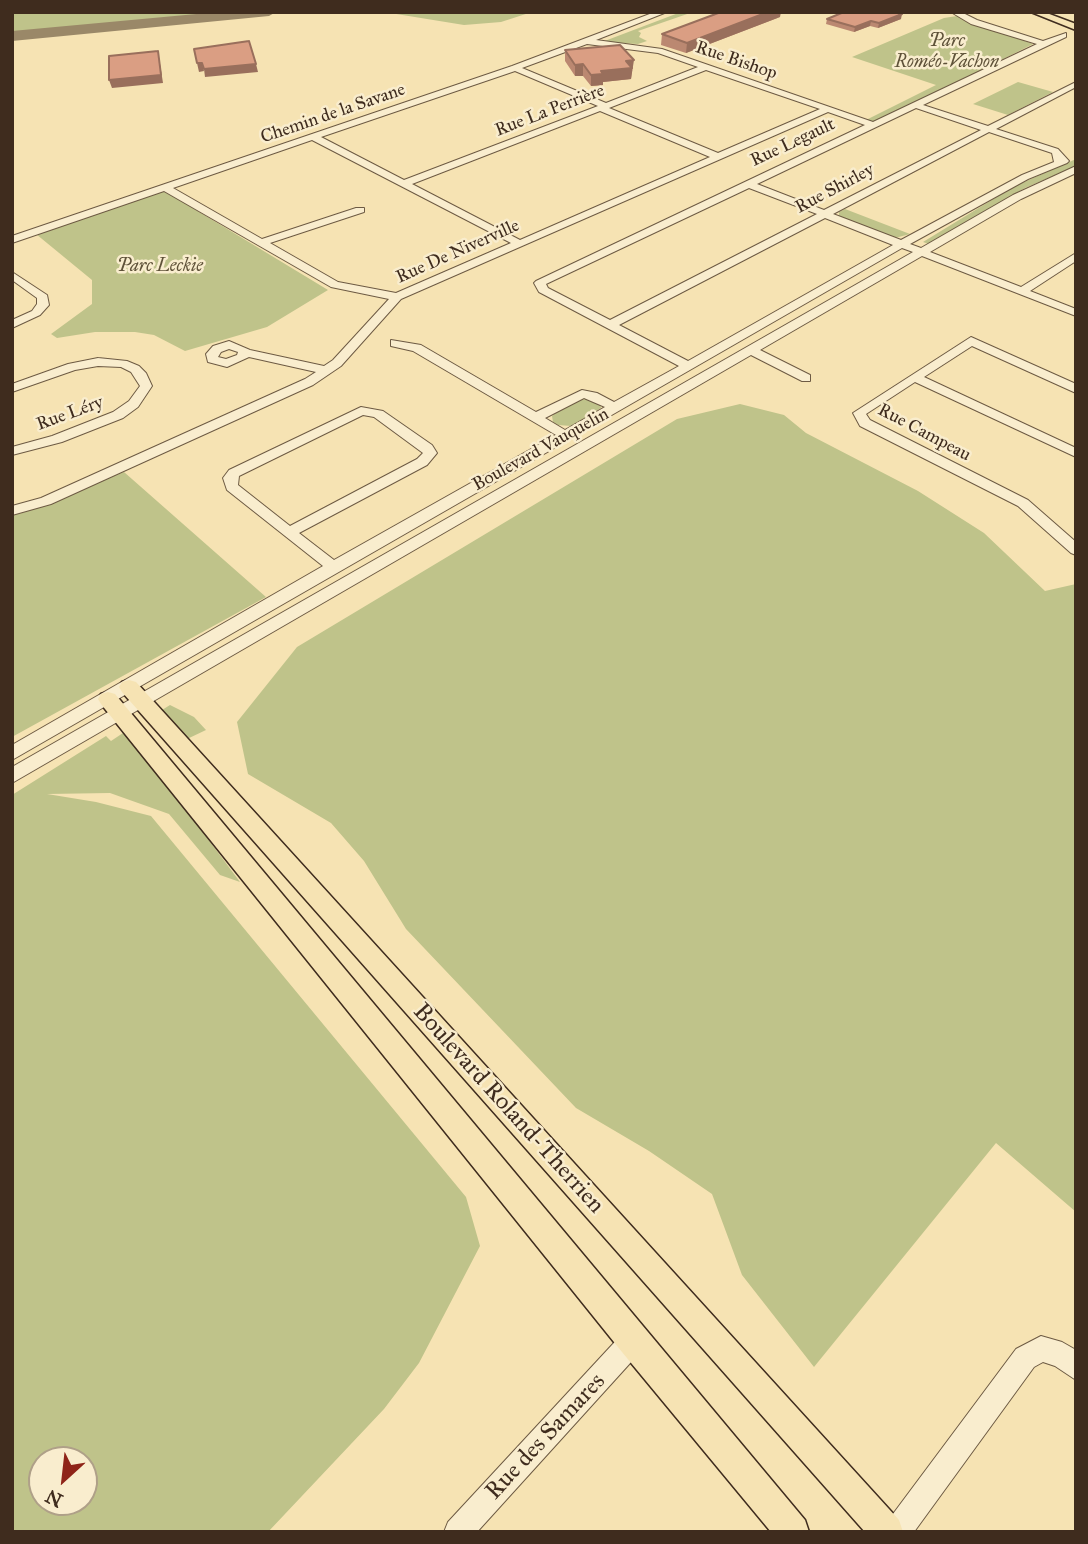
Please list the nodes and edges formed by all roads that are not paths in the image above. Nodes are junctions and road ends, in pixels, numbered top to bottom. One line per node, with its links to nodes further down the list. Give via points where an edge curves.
1 (663, 12): 7 (street, Chemin de la Savane)
2 (955, 12): 8 (street)
3 (1035, 12): 5 (main road)
4 (1049, 12): 5 (main road)
5 (1076, 25)
6 (1063, 35): 8 (street, Rue Legault)
7 (585, 40): 9 (street, Rue Bishop, via 659,51); 10 (street, Chemin de la Savane)
8 (1044, 44): 12 (street, Rue Legault)
9 (706, 67): 13 (street, Rue La Perrière); 14 (street, Rue Bishop)
10 (515, 68): 13 (street); 17 (street, Chemin de la Savane)
11 (1076, 84): 16 (street, Rue Shirley)
12 (915, 105): 15 (street, Rue Legault); 16 (street)
13 (603, 107): 19 (street); 22 (street, Rue La Perrière)
14 (828, 109): 15 (street, Rue Bishop); 19 (street, Rue De Niverville)
15 (873, 125): 23 (street, Rue Legault)
16 (987, 129): 20 (street, via 1055,151); 26 (street, Rue Shirley)
17 (313, 137): 22 (street); 24 (street, Chemin de la Savane)
18 (1076, 156): 20 (street, Boulevard Vauquelin)
19 (719, 157): 29 (street, Rue De Niverville)
20 (1059, 163): 30 (street, Boulevard Vauquelin)
21 (1076, 169): 31 (street, Boulevard Vauquelin, via 1025,192)
22 (404, 184): 29 (street)
23 (749, 184): 26 (street); 38 (street, Rue Legault, via 539,285)
24 (166, 188): 27 (street, Chemin de la Savane); 28 (street)
25 (360, 210): 28 (street)
26 (825, 214): 30 (street); 38 (street, Rue Shirley)
27 (12, 240)
28 (261, 243): 35 (street, via 335,285)
29 (520, 244): 35 (street, Rue De Niverville)
30 (902, 244): 31 (street); 42 (street, Boulevard Vauquelin)
31 (923, 252): 34 (street); 40 (street, Boulevard Vauquelin)
32 (1076, 256): 34 (street)
33 (12, 275): 37 (street, via 43,298 43,305)
34 (1023, 291): 36 (street)
35 (397, 298): 43 (street, Rue De Niverville)
36 (1076, 313)
37 (12, 325)
38 (610, 325): 42 (street)
39 (395, 343): 49 (street, via 416,348)
40 (750, 350): 45 (street); 57 (street, Boulevard Vauquelin)
41 (245, 353): 43 (street)
42 (689, 366): 48 (street, Boulevard Vauquelin)
43 (328, 371): 53 (street, Rue De Niverville, via 52,498)
44 (914, 377): 47 (street, Rue Campeau, via 971,341); 52 (street); 55 (street, Rue Campeau, via 859,413 865,423 1023,503)
45 (806, 379)
46 (12, 388): 51 (street, Rue Léry, via 98,362 123,363 135,369 146,386 134,404 118,415)
47 (1076, 389)
48 (615, 408): 49 (street, via 582,394); 50 (street, Boulevard Vauquelin)
49 (537, 417): 50 (street)
50 (567, 436): 56 (street, Boulevard Vauquelin)
51 (12, 451)
52 (1076, 453)
53 (12, 511)
54 (290, 532): 54 (street, via 232,487 234,473 361,411 378,414 430,453 422,463); 56 (street)
55 (1076, 550)
56 (333, 567): 57 (street, Boulevard Vauquelin)
57 (125, 700): 58 (street, Boulevard Vauquelin); 59 (street, Boulevard Vauquelin); 60 (main road, Boulevard Roland-Therrien); 64 (main road, Boulevard Roland-Therrien)
58 (12, 753)
59 (12, 776)
60 (634, 1342): 62 (street, Rue des Samares); 63 (main road, Boulevard Roland-Therrien)
61 (1076, 1367): 65 (street, via 1062,1355 1041,1349 1025,1358)
62 (458, 1532)
63 (793, 1532)
64 (887, 1532)
65 (897, 1532)

